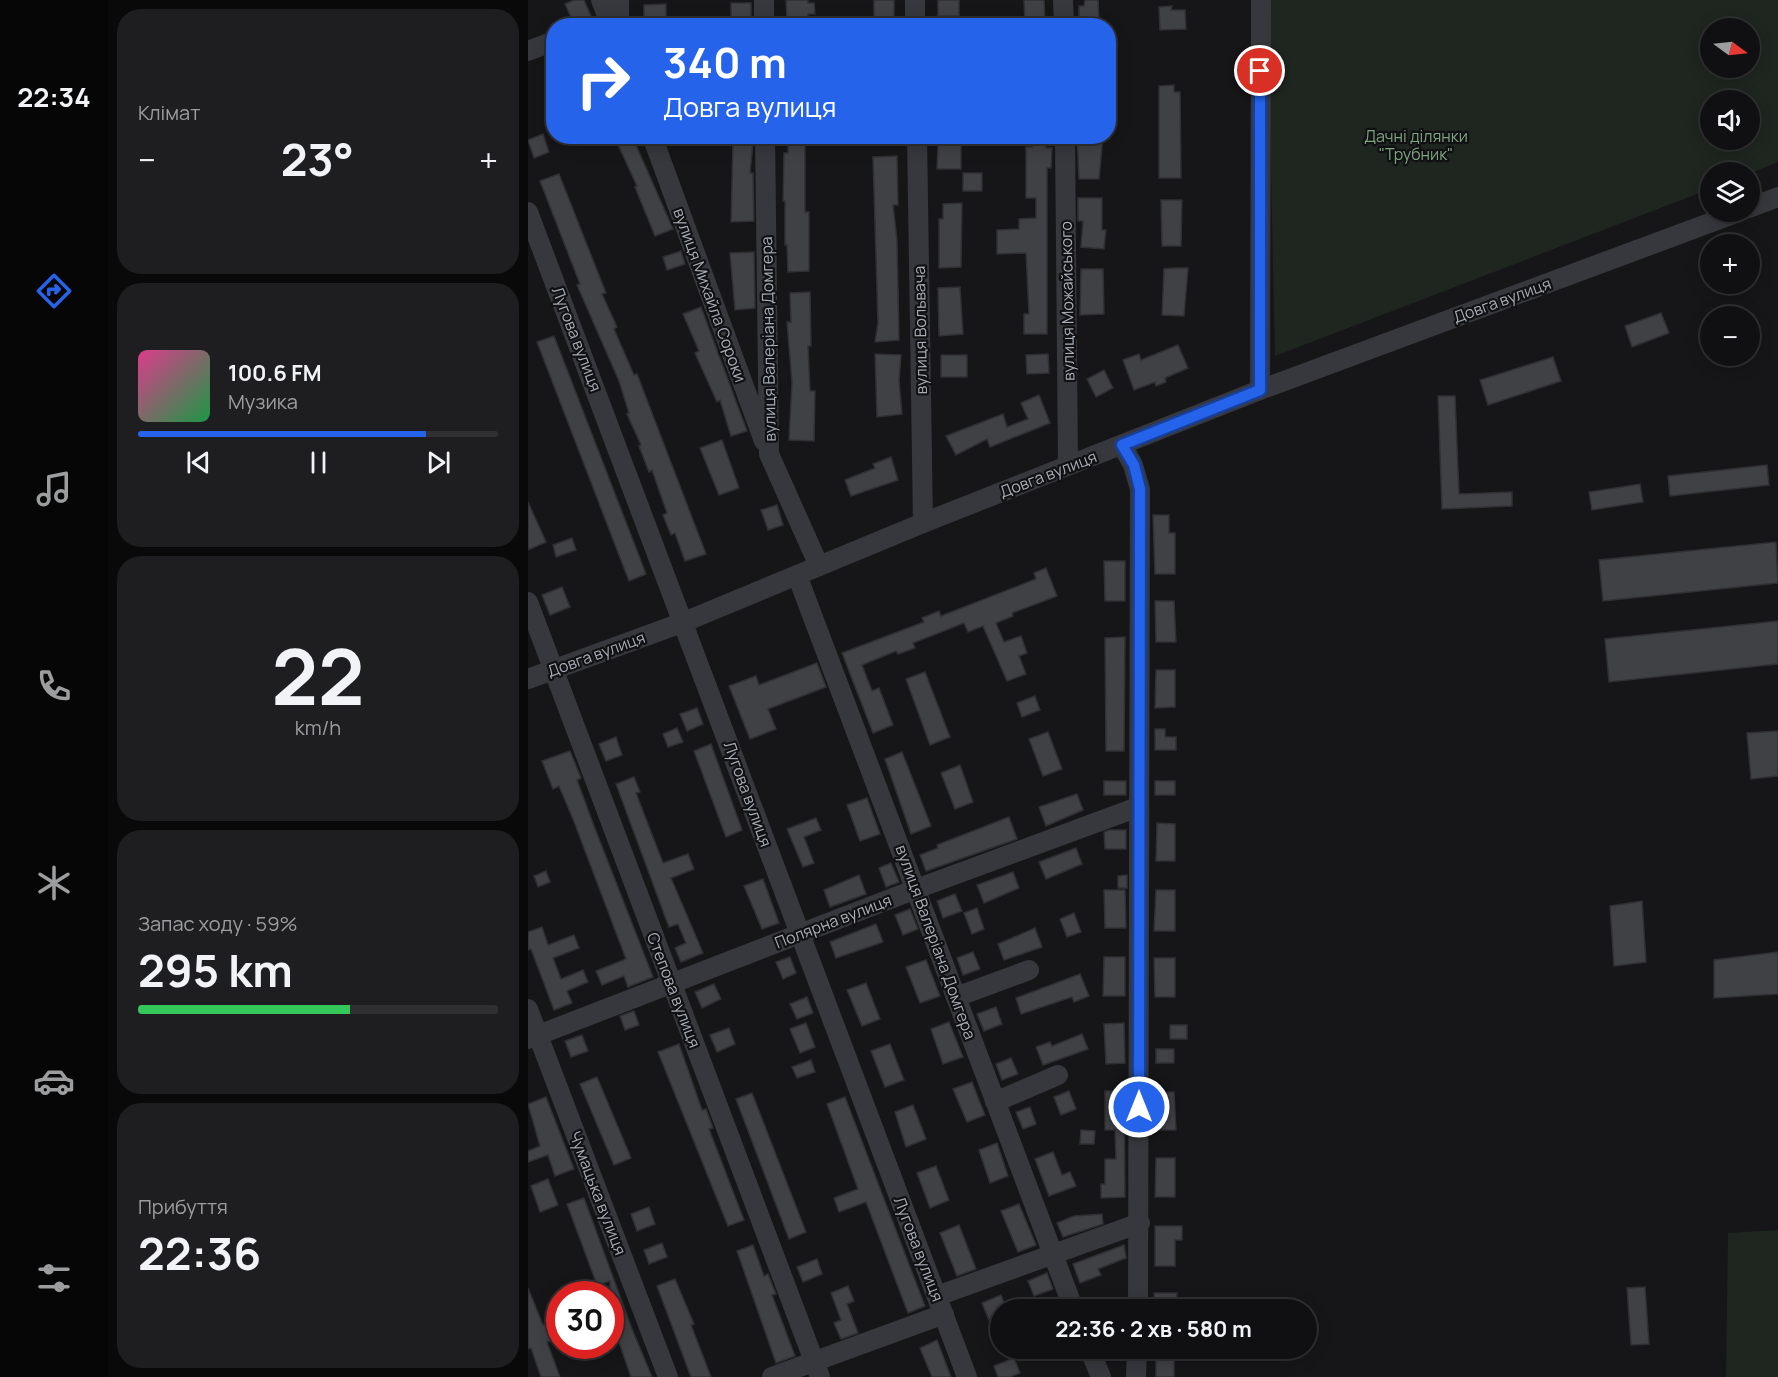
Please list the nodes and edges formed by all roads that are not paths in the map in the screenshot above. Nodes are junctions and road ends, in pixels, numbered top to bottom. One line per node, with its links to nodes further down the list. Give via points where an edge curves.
1 (601, 0): 7 (street)
2 (619, 0): 8 (street)
3 (764, 0): 9 (street)
4 (915, 0): 10 (street)
5 (1063, 0): 11 (street)
6 (1261, 0): 22 (street)
7 (606, 18)
8 (611, 18)
9 (764, 18)
10 (915, 18)
11 (1064, 18)
12 (546, 44): 13 (street)
13 (528, 51)
14 (655, 144): 24 (street, вулиця Михайла Сороки)
15 (765, 144): 24 (street, вулиця Валеріана Домгера)
16 (917, 144): 26 (street, вулиця Вольвача)
17 (1065, 144): 25 (street, вулиця Можайського)
18 (1778, 196): 19 (street)
19 (1760, 203)
20 (528, 212): 30 (street, Лугова вулиця)
21 (1712, 222): 22 (street, Довга вулиця)
22 (1260, 390): 23 (street, Довга вулиця)
23 (1122, 445): 25 (street, Довга вулиця); 33 (street, via 1134,465 1140,489)
24 (769, 454): 27 (street, вулиця Валеріана Домгера)
25 (1068, 465): 26 (street, Довга вулиця)
26 (923, 523): 27 (street, Довга вулиця)
27 (819, 566): 28 (street, Довга вулиця)
28 (797, 575): 30 (street, Довга вулиця); 34 (street, вулиця Валеріана Домгера)
29 (528, 602): 31 (street, Степова вулиця)
30 (684, 622): 31 (street, Довга вулиця); 35 (street, Лугова вулиця)
31 (553, 669): 32 (street, Довга вулиця); 37 (street, Степова вулиця)
32 (528, 679)
33 (1138, 807): 34 (street, Полярна вулиця); 43 (street)
34 (916, 889): 35 (street, Полярна вулиця); 38 (street, вулиця Валеріана Домгера)
35 (800, 934): 37 (street, Полярна вулиця); 47 (street, Лугова вулиця)
36 (1029, 970): 38 (street)
37 (671, 983): 40 (street, Полярна вулиця); 50 (street, Степова вулиця)
38 (956, 997): 42 (street, вулиця Валеріана Домгера)
39 (528, 1009): 40 (street, Чумацька вулиця)
40 (533, 1037): 51 (street, Чумацька вулиця)
41 (1058, 1075): 42 (street)
42 (995, 1102): 44 (street, вулиця Валеріана Домгера)
43 (1140, 1223): 44 (street); 46 (street)
44 (1052, 1256): 45 (street, вулиця Валеріана Домгера); 47 (street)
45 (1070, 1299)
46 (1138, 1299)
47 (940, 1305): 50 (street); 53 (street, Лугова вулиця)
48 (1094, 1359): 54 (street)
49 (1137, 1359): 55 (street)
50 (817, 1369): 52 (street)
51 (668, 1377)
52 (772, 1377)
53 (968, 1377)
54 (1101, 1377)
55 (1137, 1377)

